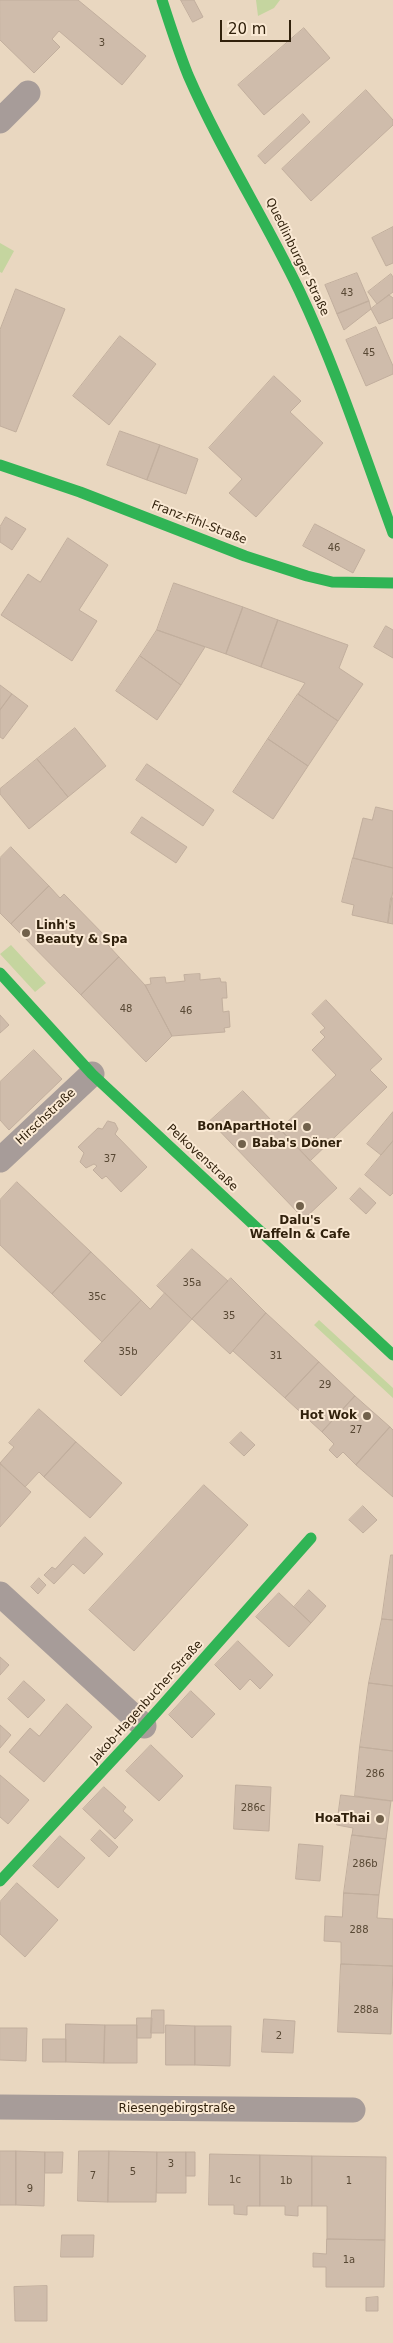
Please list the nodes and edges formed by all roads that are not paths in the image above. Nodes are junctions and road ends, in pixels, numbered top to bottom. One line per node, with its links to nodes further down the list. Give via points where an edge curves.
1 (162, 0): 5 (street, Quedlinburger Straße, via 171,34 202,105 242,177 326,352)
2 (28, 93): 3 (street)
3 (2, 114)
4 (0, 465): 6 (street, Franz-Fihl-Straße, via 290,571 332,582)
5 (393, 533)
6 (393, 583)
7 (0, 973): 8 (street, Pelkovenstraße)
8 (92, 1074): 9 (street, Hirschstraße); 10 (street, Pelkovenstraße)
9 (0, 1160)
10 (393, 1355)
11 (311, 1538): 13 (street, Jakob-Hagenbucher-Straße)
12 (0, 1594): 13 (street)
13 (144, 1726): 14 (street, Jakob-Hagenbucher-Straße)
14 (0, 1881)
15 (0, 2107): 16 (street, Riesengebirgstraße)
16 (353, 2110)

